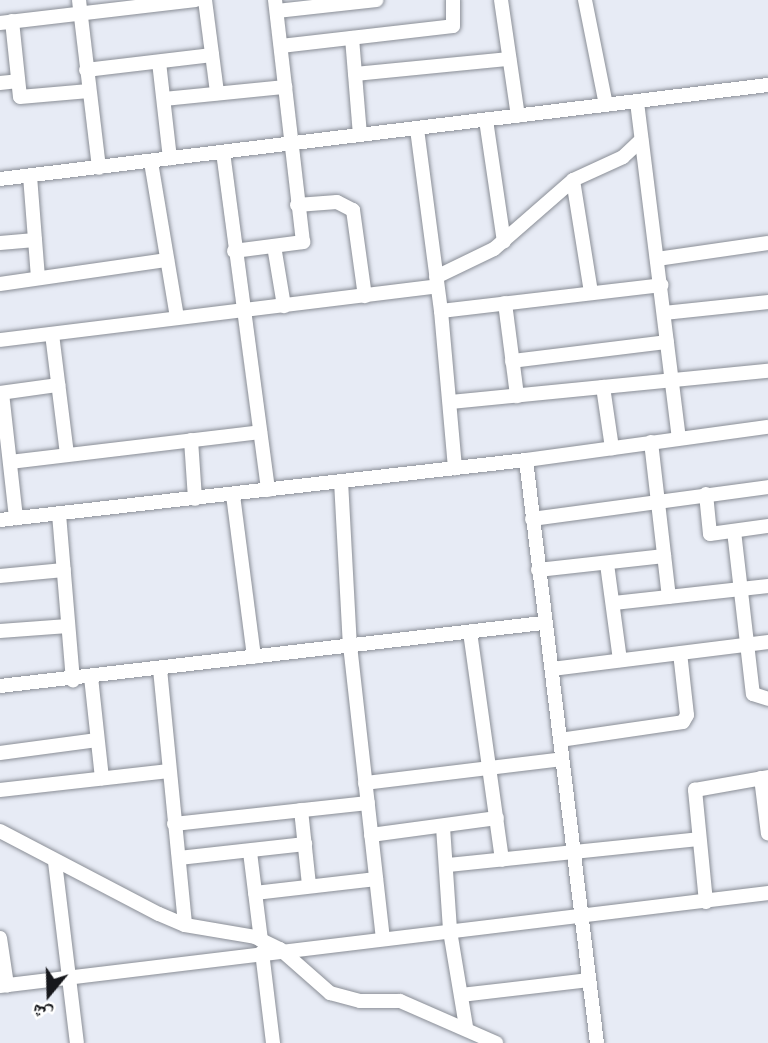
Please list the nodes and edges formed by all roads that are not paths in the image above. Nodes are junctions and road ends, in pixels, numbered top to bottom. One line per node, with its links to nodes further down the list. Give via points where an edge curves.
1 (196, 0): 8 (street)
2 (205, 0): 13 (street)
3 (376, 0): 7 (street)
4 (453, 0): 11 (street, via 454,26)
5 (501, 0): 14 (street)
6 (585, 0): 26 (street)
7 (347, 1): 9 (street)
8 (80, 6): 10 (street); 16 (street)
9 (276, 6): 12 (street)
10 (6, 22): 18 (street)
11 (352, 38): 12 (street); 17 (street)
12 (281, 46): 21 (street)
13 (212, 55): 15 (street); 23 (street)
14 (509, 59): 17 (street); 27 (street)
15 (159, 62): 16 (street); 24 (street)
16 (86, 70): 22 (street)
17 (355, 74): 30 (street)
18 (18, 81): 19 (street); 22 (street, via 24,99)
19 (0, 83)
20 (768, 85): 25 (street)
21 (285, 87): 23 (street); 32 (street)
22 (89, 91): 36 (street)
23 (217, 93): 24 (street)
24 (163, 99): 34 (street)
25 (637, 102): 26 (street); 31 (street)
26 (606, 105): 27 (street)
27 (518, 116): 28 (street)
28 (486, 120): 29 (street); 42 (street)
29 (417, 129): 30 (street); 50 (street)
30 (360, 135): 32 (street)
31 (641, 140): 39 (street, via 623,157); 47 (street)
32 (290, 145): 33 (street); 40 (street)
33 (223, 152): 34 (street); 46 (street)
34 (170, 159): 35 (street)
35 (151, 162): 36 (street); 48 (street)
36 (99, 168): 37 (street)
37 (30, 176): 38 (street); 41 (street)
38 (0, 179)
39 (573, 180): 42 (street); 53 (street)
40 (297, 205): 45 (street, via 303,242); 54 (street, via 337,202 353,209)
41 (34, 240): 43 (street); 49 (street)
42 (504, 242): 50 (street)
43 (0, 243)
44 (768, 243): 47 (street)
45 (274, 246): 46 (street); 57 (street)
46 (234, 251): 58 (street)
47 (657, 259): 52 (street)
48 (167, 260): 49 (street); 61 (street)
49 (38, 277): 51 (street)
50 (437, 282): 54 (street); 59 (street)
51 (0, 284)
52 (662, 285): 53 (street); 60 (street)
53 (591, 293): 56 (street)
54 (365, 296): 57 (street)
55 (768, 302): 60 (street)
56 (505, 303): 59 (street); 65 (street)
57 (284, 306): 58 (street)
58 (243, 309): 61 (street); 74 (street)
59 (441, 311): 72 (street)
60 (664, 313): 64 (street)
61 (177, 317): 62 (street)
62 (52, 334): 63 (street); 68 (street)
63 (0, 340)
64 (667, 342): 65 (street); 67 (street)
65 (512, 361): 71 (street)
66 (768, 371): 67 (street)
67 (671, 380): 69 (street); 75 (street)
68 (58, 385): 70 (street); 79 (street)
69 (603, 387): 71 (street); 78 (street)
70 (1, 393): 81 (street)
71 (517, 396): 72 (street)
72 (450, 402): 82 (street)
73 (768, 427): 75 (street)
74 (260, 432): 76 (street); 85 (street)
75 (678, 438): 77 (street)
76 (191, 440): 79 (street); 88 (street)
77 (651, 442): 78 (street); 89 (street)
78 (612, 448): 80 (street)
79 (67, 454): 81 (street)
80 (526, 460): 82 (street); 92 (street)
81 (10, 462): 91 (street)
82 (455, 468): 83 (street)
83 (341, 481): 85 (street); 110 (street)
84 (768, 487): 86 (street)
85 (268, 490): 87 (street)
86 (706, 494): 89 (street); 95 (street, via 708,532)
87 (233, 495): 88 (street); 113 (street)
88 (195, 499): 90 (street)
89 (658, 501): 92 (street); 96 (street)
90 (60, 514): 91 (street); 98 (street)
91 (16, 519): 93 (street)
92 (532, 519): 99 (street)
93 (0, 520)
94 (768, 526): 95 (street)
95 (733, 531): 102 (street)
96 (664, 556): 97 (street); 103 (street)
97 (607, 564): 99 (street); 104 (street)
98 (64, 570): 100 (street); 106 (street)
99 (538, 570): 105 (street)
100 (0, 576)
101 (768, 586): 102 (street)
102 (739, 590): 103 (street); 111 (street)
103 (669, 597): 104 (street)
104 (614, 603): 114 (street)
105 (543, 623): 108 (street); 116 (street)
106 (68, 626): 107 (street); 118 (street)
107 (0, 631)
108 (470, 632): 110 (street); 125 (street)
109 (768, 642): 111 (street)
110 (350, 645): 113 (street); 129 (street)
111 (745, 645): 112 (street); 120 (street, via 753,694)
112 (680, 653): 114 (street); 122 (street, via 687,715 683,722)
113 (254, 657): 115 (street)
114 (621, 660): 116 (street)
115 (160, 669): 117 (street); 126 (street)
116 (552, 669): 122 (street)
117 (90, 677): 118 (street); 121 (street)
118 (73, 680): 119 (street)
119 (0, 686)
120 (768, 699)
121 (97, 740): 123 (street); 128 (street)
122 (560, 740): 124 (street)
123 (0, 753)
124 (562, 759): 125 (street); 142 (street)
125 (490, 767): 129 (street); 133 (street)
126 (169, 771): 128 (street); 134 (street)
127 (765, 778): 136 (street); 140 (street, via 695,790)
128 (102, 779): 130 (street)
129 (366, 783): 131 (street)
130 (0, 790)
131 (368, 803): 132 (street); 139 (street)
132 (301, 810): 134 (street); 141 (street)
133 (497, 818): 135 (street); 145 (street)
134 (174, 824): 144 (street)
135 (443, 827): 139 (street); 147 (street)
136 (768, 828): 138 (street)
137 (0, 831): 146 (street)
138 (768, 834)
139 (371, 835): 148 (street)
140 (699, 839): 142 (street); 152 (street)
141 (305, 844): 143 (street); 149 (street)
142 (572, 850): 145 (street); 153 (street)
143 (250, 852): 144 (street); 150 (street)
144 (179, 858): 154 (street)
145 (502, 860): 147 (street)
146 (55, 862): 154 (street); 160 (street)
147 (447, 865): 155 (street)
148 (376, 879): 149 (street); 157 (street)
149 (309, 885): 150 (street)
150 (255, 893): 158 (street)
151 (768, 893): 152 (street)
152 (706, 902): 153 (street)
153 (582, 919): 155 (street); 161 (street)
154 (186, 925): 158 (street)
155 (450, 931): 157 (street); 163 (street)
156 (0, 938): 162 (street)
157 (383, 938): 159 (street)
158 (262, 946): 159 (street); 160 (street); 166 (street)
159 (280, 949): 164 (street, via 330,993 360,1001 400,1001)
160 (69, 978): 162 (street); 165 (street)
161 (589, 980): 163 (street); 168 (street)
162 (3, 986)
163 (461, 995): 164 (street)
164 (466, 1027): 167 (street)
165 (77, 1043)
166 (273, 1043)
167 (496, 1043)
168 (597, 1043)

